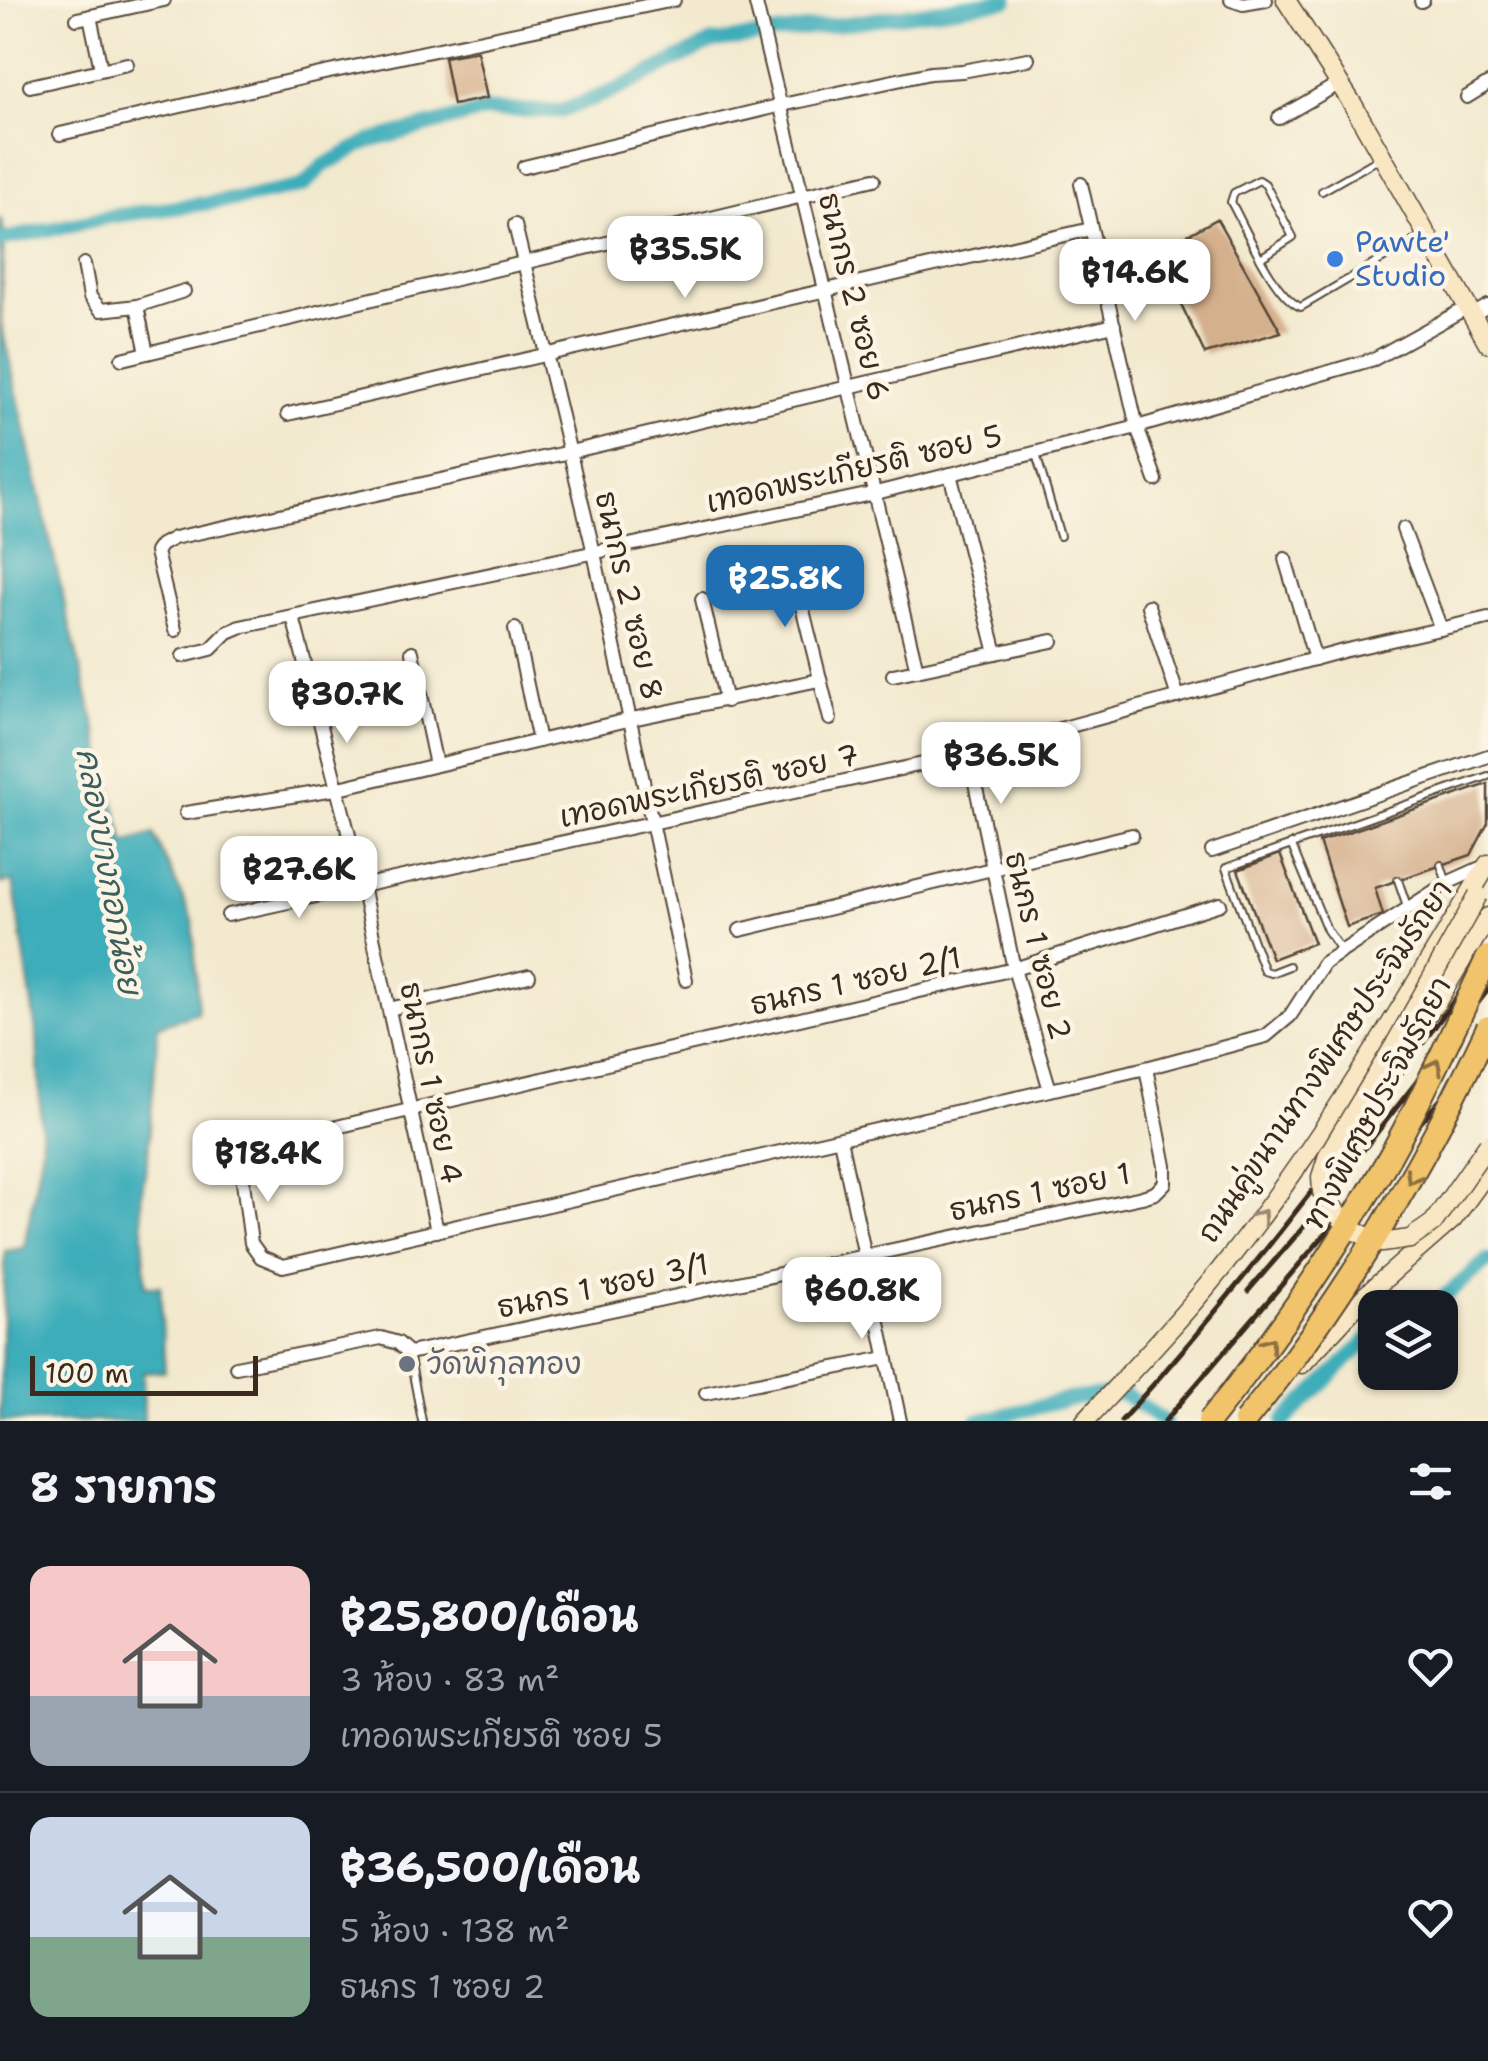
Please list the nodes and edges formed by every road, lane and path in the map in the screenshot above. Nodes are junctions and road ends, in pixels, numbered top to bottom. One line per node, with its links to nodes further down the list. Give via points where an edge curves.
1 (164, 0): 10 (street, via 84,18)
2 (674, 0): 7 (street)
3 (755, 0): 15 (street, ธนากร 2 ซอย 6)
4 (1231, 0): 5 (street)
5 (1266, 0)
6 (1286, 0): 11 (main road)
7 (654, 2): 17 (street)
8 (1028, 59): 15 (street)
9 (127, 64): 10 (street)
10 (102, 69): 13 (street)
11 (1340, 83): 16 (street); 18 (main road)
12 (1488, 84): 14 (street)
13 (30, 86)
14 (1467, 97)
15 (782, 105): 19 (street); 23 (street, ธนากร 2 ซอย 6)
16 (1279, 118)
17 (60, 134)
18 (1383, 157): 22 (lane); 26 (main road)
19 (524, 167)
20 (874, 179): 23 (street)
21 (1081, 184): 25 (street)
22 (1322, 191)
23 (804, 197): 28 (street); 30 (street, ธนากร 2 ซอย 6)
24 (515, 225): 28 (street, ธนากร 2 ซอย 8)
25 (1092, 230): 30 (street); 34 (street)
26 (1426, 234): 27 (lane, via 1302,308 1290,303); 33 (main road)
27 (1262, 257): 27 (lane, via 1231,198 1259,180 1294,236)
28 (524, 262): 36 (street); 37 (street, ธนากร 2 ซอย 8)
29 (84, 264): 32 (street, via 90,297 101,310)
30 (826, 288): 37 (street); 39 (street, ธนากร 2 ซอย 6)
31 (184, 291): 32 (street)
32 (137, 306): 36 (street)
33 (1476, 310): 35 (main road); 41 (street, เทอดพระเกียรติ ซอย 5, via 1374,359)
34 (1114, 326): 39 (street); 41 (street)
35 (1488, 344)
36 (148, 353): 38 (street)
37 (546, 356): 40 (street); 42 (street, ธนากร 2 ซอย 8)
38 (122, 359)
39 (850, 386): 42 (street); 46 (street, ธนากร 2 ซอย 6)
40 (288, 414)
41 (1136, 427): 43 (street, เทอดพระเกียรติ ซอย 5); 45 (street)
42 (570, 452): 49 (street, ธนากร 2 ซอย 8); 58 (street, via 174,538 156,552)
43 (1036, 453): 44 (street, เทอดพระเกียรติ ซอย 5); 48 (lane)
44 (950, 474): 46 (street, เทอดพระเกียรติ ซอย 5); 61 (street)
45 (1156, 480)
46 (876, 492): 49 (street, เทอดพระเกียรติ ซอย 5); 64 (street, ธนากร 2 ซอย 6)
47 (1403, 528): 56 (street)
48 (1060, 536)
49 (594, 553): 54 (street, เทอดพระเกียรติ ซอย 5); 70 (street, ธนากร 2 ซอย 8)
50 (1285, 559): 63 (street)
51 (793, 570): 66 (street)
52 (702, 599): 68 (street)
53 (1148, 606): 67 (street)
54 (293, 617): 62 (street, เทอดพระเกียรติ ซอย 5, via 240,627 211,649); 76 (street, ธนากร 1 ซอย 4)
55 (1488, 618): 56 (street, เทอดพระเกียรติ ซอย 7)
56 (1441, 628): 63 (street, เทอดพระเกียรติ ซอย 7)
57 (514, 629): 71 (street)
58 (175, 630)
59 (1052, 642): 61 (street)
60 (412, 652): 74 (street)
61 (996, 653): 64 (street)
62 (183, 656)
63 (1315, 659): 67 (street, เทอดพระเกียรติ ซอย 7)
64 (917, 670): 65 (street)
65 (893, 675)
66 (819, 680): 68 (street); 69 (street)
67 (1178, 697): 72 (street, เทอดพระเกียรติ ซอย 7)
68 (726, 701): 70 (street)
69 (830, 719)
70 (632, 720): 71 (street); 78 (street, ธนากร 2 ซอย 8)
71 (540, 741): 74 (street)
72 (968, 754): 78 (street, เทอดพระเกียรติ ซอย 7); 86 (street, ธนกร 1 ซอย 2)
73 (1488, 756): 81 (street)
74 (436, 765): 76 (street)
75 (1488, 776): 80 (lane)
76 (335, 789): 77 (street); 84 (street, ธนากร 1 ซอย 4)
77 (186, 813)
78 (654, 824): 90 (street, เทอดพระเกียรติ ซอย 7); 101 (street, ธนากร 2 ซอย 8)
79 (1132, 835): 86 (street)
80 (1291, 844): 96 (lane); 98 (lane, via 1225,870 1264,971)
81 (1212, 850)
82 (1441, 865): 88 (lane)
83 (1488, 865): 88 (street); 107 (main road, ถนนคู่ขนานทางพิเศษประจิมรัถยา)
84 (356, 866): 85 (street); 90 (street, ธนากร 1 ซอย 4)
85 (275, 868)
86 (991, 868): 95 (street); 99 (street, ธนกร 1 ซอย 2)
87 (1398, 880): 92 (lane)
88 (1448, 884): 92 (street)
89 (1485, 884): 109 (main road, bridge, via 1328,1155 1322,1192 1348,1228 1382,1242 1410,1239 1444,1210)
90 (362, 886): 93 (street, เทอดพระเกียรติ ซอย 7); 102 (street, ธนากร 1 ซอย 4)
91 (1220, 904): 99 (street, ธนกร 1 ซอย 2/1)
92 (1408, 908): 96 (street)
93 (228, 915)
94 (1488, 917): 107 (main road, via 1418,1028)
95 (740, 930)
96 (1342, 951): 104 (street, via 1266,1036)
97 (1488, 957): 120 (highway, ทางพิเศษประจิมรัถยา, one-way to 97, bridge, via 1350,1223)
98 (1289, 966)
99 (1014, 969): 105 (street, ธนกร 1 ซอย 2); 106 (street, ธนกร 1 ซอย 2/1)
100 (529, 976): 102 (street)
101 (686, 980)
102 (389, 1009): 106 (street, ธนากร 1 ซอย 4)
103 (1488, 1027): 121 (highway, ทางพิเศษประจิมรัถยา, one-way to 121, bridge, via 1382,1229 1330,1312)
104 (1146, 1068): 105 (street); 112 (street, ธนกร 1 ซอย 1, via 1165,1166 1165,1183 1155,1192)
105 (1050, 1090): 108 (street)
106 (410, 1108): 111 (street, ธนากร 1 ซอย 4); 111 (street, ธนกร 1 ซอย 2/1, via 268,1144 248,1156 243,1182 252,1243 261,1257 284,1266)
107 (1316, 1136): 119 (main road, ถนนคู่ขนานทางพิเศษประจิมรัถยา, one-way to 107, via 1230,1259)
108 (840, 1139): 111 (street); 112 (street)
109 (1488, 1144)
110 (1488, 1171): 122 (main road, via 1452,1218 1321,1341)
111 (438, 1232)
112 (866, 1254): 113 (street, ธนกร 1 ซอย 3/1); 114 (street)
113 (409, 1354): 115 (street, via 381,1338); 117 (lane)
114 (886, 1358): 116 (street); 118 (street)
115 (236, 1367)
116 (706, 1393)
117 (422, 1421)
118 (900, 1421)
119 (1085, 1421)
120 (1209, 1421)
121 (1245, 1421)
122 (1256, 1421)

